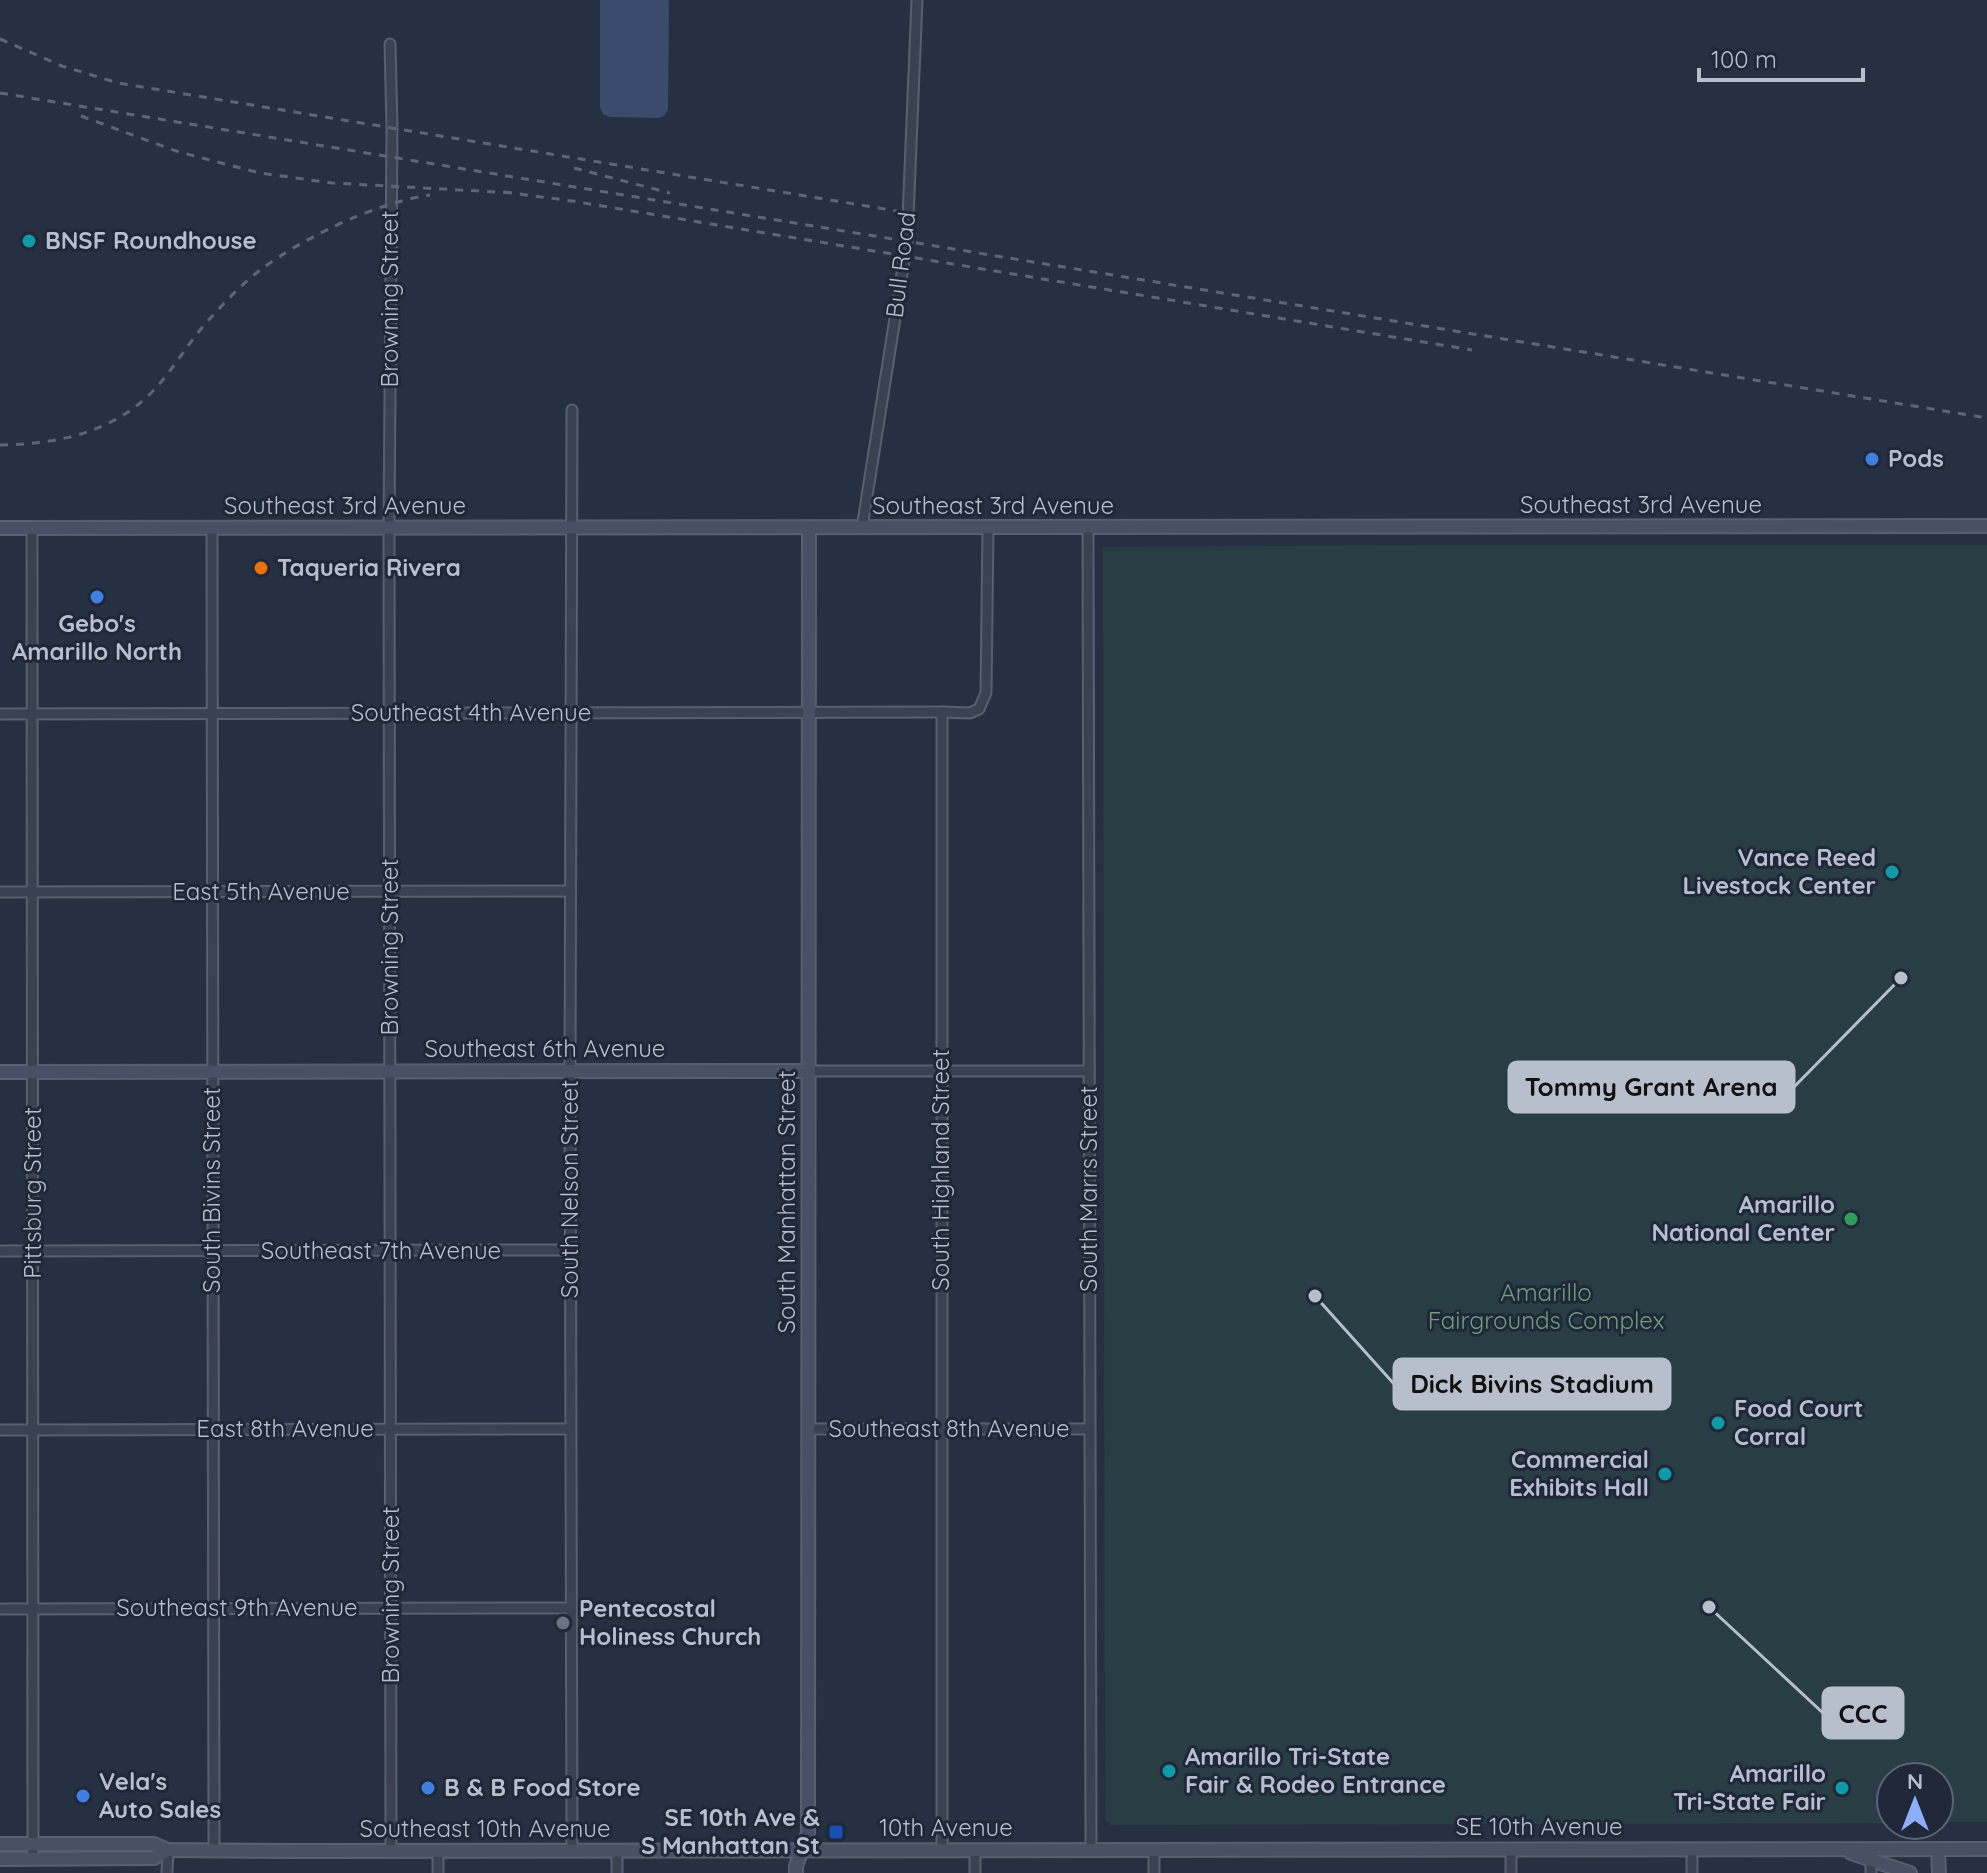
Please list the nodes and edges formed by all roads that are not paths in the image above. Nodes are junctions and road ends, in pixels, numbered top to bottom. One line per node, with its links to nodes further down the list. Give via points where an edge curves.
1 (917, 0): 12 (street, Bull Road, via 907,242)
2 (390, 44): 9 (street, Browning Street)
3 (572, 410): 10 (street, South Nelson Street)
4 (1987, 526): 13 (main road, Southeast 3rd Avenue)
5 (988, 527): 12 (main road, Southeast 3rd Avenue); 13 (main road, Southeast 3rd Avenue); 15 (street, via 986,693 979,709 970,713)
6 (0, 528): 7 (main road, Southeast 3rd Avenue)
7 (32, 528): 8 (main road, Southeast 3rd Avenue); 20 (street, Pittsburg Street)
8 (212, 528): 9 (main road, Southeast 3rd Avenue); 16 (street, South Bivins Street)
9 (389, 528): 10 (main road, Southeast 3rd Avenue); 17 (street, Browning Street)
10 (571, 528): 11 (main road, Southeast 3rd Avenue); 18 (street, South Nelson Street)
11 (809, 528): 12 (main road, Southeast 3rd Avenue); 14 (main road, South Manhattan Street)
12 (862, 528)
13 (1088, 528): 31 (street, South Marrs Street)
14 (809, 712): 15 (street, Southeast 4th Avenue); 18 (street, Southeast 4th Avenue); 29 (main road, South Manhattan Street)
15 (942, 712): 30 (street, South Highland Street)
16 (212, 713): 17 (street, Southeast 4th Avenue); 20 (street, Southeast 4th Avenue); 24 (street, South Bivins Street)
17 (391, 713): 18 (street, Southeast 4th Avenue); 25 (street, Browning Street)
18 (570, 713): 21 (street, South Nelson Street)
19 (0, 714): 20 (street, Southeast 4th Avenue)
20 (33, 714): 23 (street, Pittsburg Street)
21 (570, 891): 25 (street, East 5th Avenue); 28 (street, South Nelson Street)
22 (0, 892): 23 (street, East 5th Avenue)
23 (33, 892): 24 (street, East 5th Avenue); 33 (street, Pittsburg Street)
24 (212, 892): 25 (street, East 5th Avenue); 26 (street, South Bivins Street)
25 (390, 892): 27 (street, Browning Street)
26 (212, 1071): 27 (main road, Southeast 6th Avenue); 33 (main road, Southeast 6th Avenue); 37 (street, South Bivins Street)
27 (390, 1071): 28 (main road, Southeast 6th Avenue); 38 (street, Browning Street)
28 (570, 1071): 29 (main road, Southeast 6th Avenue); 34 (street, South Nelson Street)
29 (809, 1071): 30 (street, Southeast 6th Avenue); 43 (main road, South Manhattan Street)
30 (940, 1071): 31 (street, Southeast 6th Avenue); 39 (street, South Highland Street)
31 (1089, 1071): 44 (street, South Marrs Street)
32 (0, 1072): 33 (main road, Southeast 6th Avenue)
33 (33, 1072): 36 (street, Pittsburg Street)
34 (570, 1250): 38 (street, Southeast 7th Avenue); 42 (street, South Nelson Street)
35 (0, 1251): 36 (street, Southeast 7th Avenue)
36 (33, 1251): 37 (street, Southeast 7th Avenue); 46 (street, Pittsburg Street)
37 (211, 1251): 38 (street, Southeast 7th Avenue); 40 (street, South Bivins Street)
38 (391, 1251): 41 (street, Browning Street)
39 (941, 1428): 43 (street, Southeast 8th Avenue); 44 (street, Southeast 8th Avenue); 60 (street, South Highland Street)
40 (213, 1429): 41 (street, East 8th Avenue); 46 (street, East 8th Avenue); 51 (street, South Bivins Street)
41 (391, 1429): 42 (street, East 8th Avenue); 47 (street, Browning Street)
42 (570, 1429): 48 (street, South Nelson Street)
43 (810, 1429): 59 (main road, South Manhattan Street, via 808,1833)
44 (1089, 1429): 62 (street, South Marrs Street)
45 (0, 1430): 46 (street, East 8th Avenue)
46 (33, 1430): 50 (street, Pittsburg Street)
47 (391, 1608): 48 (street, Southeast 9th Avenue); 51 (street, Southeast 9th Avenue); 66 (street, Browning Street)
48 (570, 1608): 68 (street, South Nelson Street)
49 (0, 1609): 50 (street, Southeast 9th Avenue)
50 (33, 1609): 51 (street, Southeast 9th Avenue); 64 (street, Pittsburg Street)
51 (213, 1609): 65 (street, South Bivins Street)
52 (0, 1844): 64 (main road)
53 (1511, 1849): 54 (main road, SE 10th Avenue); 63 (main road, SE 10th Avenue); 77 (street)
54 (1692, 1849): 69 (main road, SE 10th Avenue, via 1836,1848); 78 (street)
55 (1938, 1849): 56 (main road); 69 (main road); 81 (main road)
56 (1987, 1849)
57 (168, 1850): 64 (main road, via 154,1858); 65 (main road, Southeast 10th Avenue); 71 (street)
58 (617, 1850): 59 (main road, Southeast 10th Avenue); 68 (main road, Southeast 10th Avenue); 73 (street)
59 (801, 1850): 60 (main road, 10th Avenue); 74 (main road, South Manhattan Street)
60 (942, 1850): 61 (main road, 10th Avenue)
61 (975, 1850): 62 (main road, 10th Avenue); 75 (street)
62 (1091, 1850): 63 (main road, SE 10th Avenue)
63 (1154, 1850): 76 (street)
64 (33, 1851): 70 (main road)
65 (214, 1851): 66 (main road, Southeast 10th Avenue)
66 (391, 1851): 67 (main road, Southeast 10th Avenue)
67 (438, 1851): 68 (main road, Southeast 10th Avenue); 72 (street)
68 (572, 1851)
69 (1871, 1854): 79 (street); 80 (main road)
70 (0, 1859)
71 (167, 1873)
72 (438, 1873)
73 (617, 1873)
74 (796, 1873)
75 (975, 1873)
76 (1154, 1873)
77 (1511, 1873)
78 (1692, 1873)
79 (1871, 1873)
80 (1910, 1873)
81 (1939, 1873)

